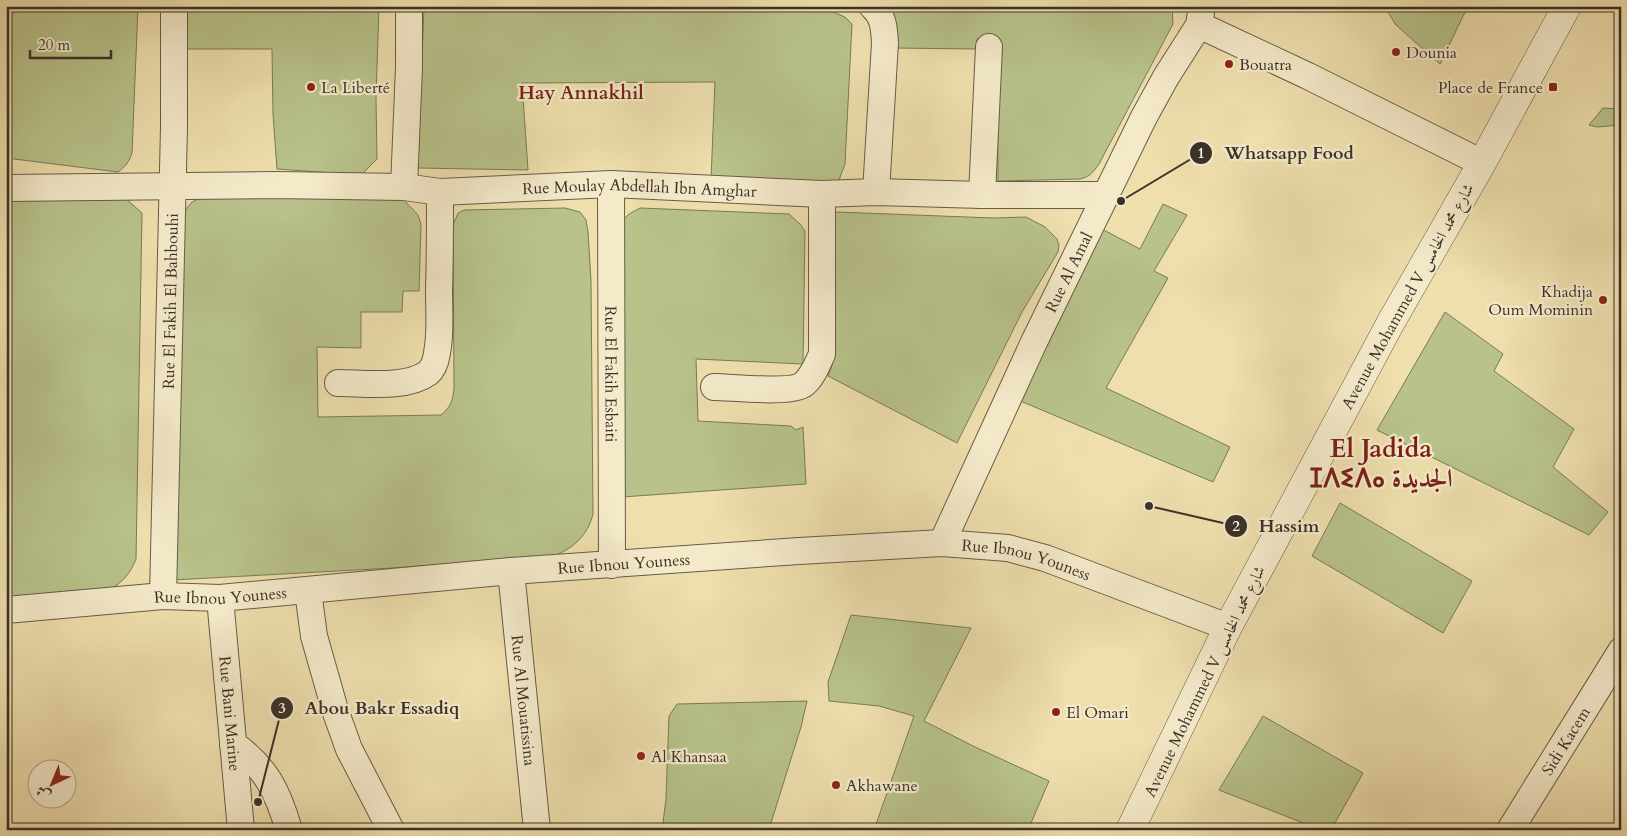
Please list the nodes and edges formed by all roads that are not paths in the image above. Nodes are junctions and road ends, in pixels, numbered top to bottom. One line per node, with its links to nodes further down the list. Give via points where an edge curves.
1 (174, 6): 9 (street, Rue El Fakih El Bahbouhi)
2 (409, 6): 10 (street)
3 (872, 6): 13 (street, via 883,22 885,43)
4 (1567, 6): 7 (street, Avenue Mohammed V شارع محمد الخامس)
5 (1201, 16): 7 (street, via 1308,76); 15 (street, Rue Al Amal, via 1144,117)
6 (989, 47): 16 (street)
7 (1482, 163): 26 (street, Avenue Mohammed V شارع محمد الخامس, via 1391,322)
8 (611, 184): 12 (street, Rue Moulay Abdellah Ibn Amghar); 14 (street, Rue Moulay Abdellah Ibn Amghar); 20 (street, Rue El Fakih Esbaiti)
9 (172, 187): 10 (street, Rue Moulay Abdellah Ibn Amghar); 11 (street, Rue Moulay Abdellah Ibn Amghar); 23 (street, Rue El Fakih El Bahbouhi)
10 (404, 187): 12 (street, Rue Moulay Abdellah Ibn Amghar)
11 (6, 188)
12 (440, 192): 17 (street, via 439,321 435,364 423,377 395,384)
13 (876, 192): 14 (street, Rue Moulay Abdellah Ibn Amghar); 16 (street, Rue Moulay Abdellah Ibn Amghar)
14 (822, 194): 18 (street, via 822,354 812,375 802,386 791,388)
15 (1107, 195): 16 (street, Rue Moulay Abdellah Ibn Amghar); 19 (street, Rue Al Amal, via 1034,342)
16 (982, 196)
17 (338, 383)
18 (714, 387)
19 (942, 543): 20 (street, Rue Ibnou Youness); 26 (street, Rue Ibnou Youness, via 1008,548 1045,558)
20 (612, 565): 21 (street, Rue Ibnou Youness)
21 (511, 571): 22 (street, Rue Ibnou Youness); 32 (street, Rue Al Mouatissina)
22 (308, 591): 24 (street, Rue Ibnou Youness); 31 (street, via 314,636 335,710 349,749)
23 (163, 596): 24 (street, Rue Ibnou Youness); 25 (street, Rue Ibnou Youness)
24 (220, 598): 28 (street, Rue Bani Marine)
25 (6, 610)
26 (1228, 627): 33 (street, Avenue Mohammed V شارع محمد الخامس)
27 (1621, 651): 34 (street, Sidi Kacem)
28 (233, 744): 29 (street, Rue Bani Marine); 30 (street, via 248,755 271,782)
29 (241, 830)
30 (290, 830)
31 (391, 830)
32 (537, 830)
33 (1130, 830)
34 (1510, 830)

